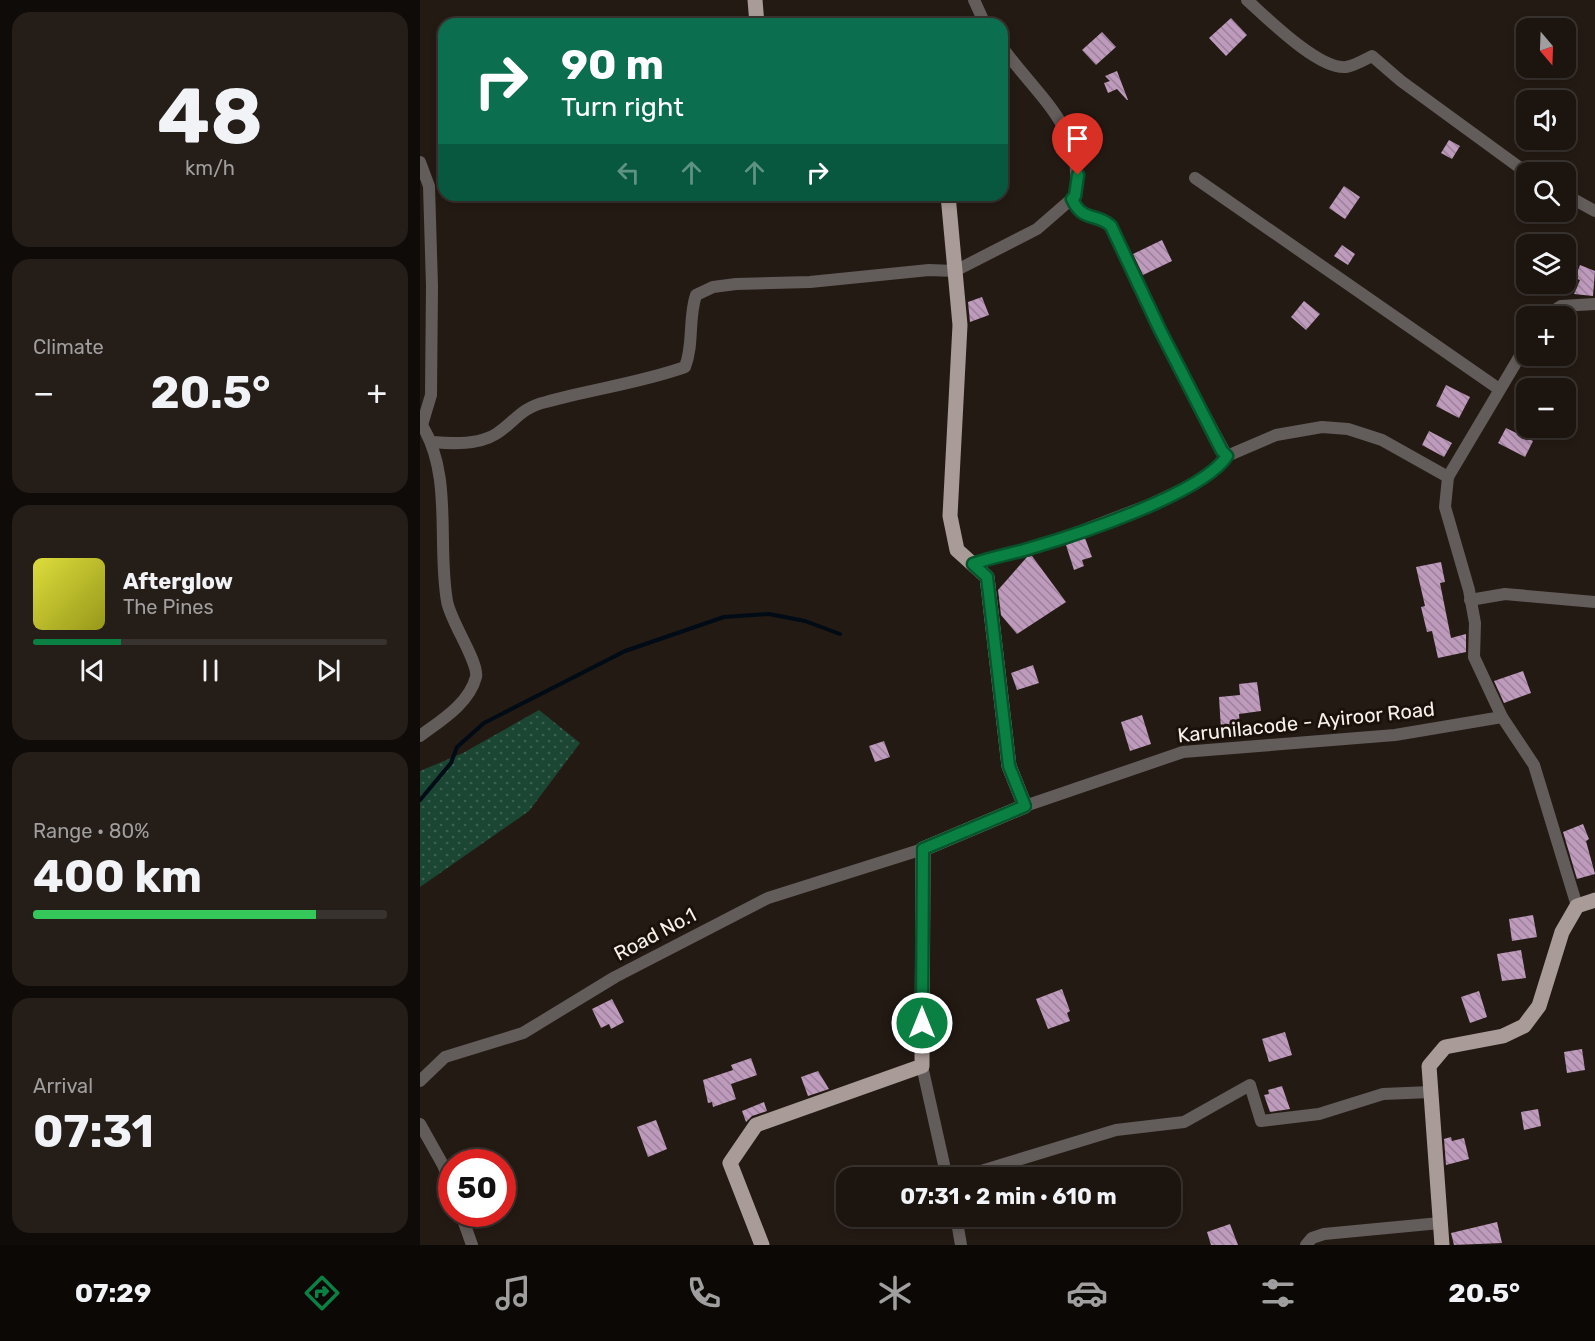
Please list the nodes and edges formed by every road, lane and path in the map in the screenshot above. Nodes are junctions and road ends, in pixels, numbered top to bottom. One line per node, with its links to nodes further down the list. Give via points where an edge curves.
1 (755, 0): 4 (main road)
2 (974, 0): 5 (street)
3 (1246, 0): 8 (street, via 1301,48 1334,66 1347,67 1372,56)
4 (756, 18)
5 (983, 18)
6 (1008, 55): 10 (street, via 1069,134 1078,175)
7 (420, 162): 19 (street, via 429,186 432,286 431,395)
8 (1516, 165)
9 (1195, 178): 18 (street)
10 (1072, 199): 14 (street, via 1037,229); 21 (street, via 1082,214 1111,226 1160,330)
11 (949, 201): 14 (main road)
12 (1576, 201): 13 (street)
13 (1595, 211)
14 (955, 271): 20 (street, via 713,286 696,295 690,318 690,355 685,367 649,380 543,402 517,414 495,435 459,445); 23 (main road, via 960,325 950,516 957,550)
15 (1595, 304): 16 (street)
16 (1561, 306)
17 (1516, 362): 18 (street)
18 (1499, 389): 22 (street)
19 (421, 426): 20 (street)
20 (433, 442): 27 (street, via 447,603 462,642 475,662 476,676 453,711)
21 (1227, 456): 22 (street, via 1276,435 1322,427 1348,429 1382,440); 23 (street, via 1211,472 1151,504 1052,542)
22 (1448, 477): 24 (street, via 1445,507)
23 (973, 564): 28 (main road, via 987,577 1009,766)
24 (1470, 600): 25 (street, via 1505,594); 26 (street, via 1475,623 1474,657)
25 (1595, 602)
26 (1502, 717): 28 (street, Karunilacode - Ayiroor Road, via 1395,735 1183,752); 31 (street, via 1534,765)
27 (420, 736)
28 (1025, 806): 29 (main road)
29 (923, 849): 32 (main road); 33 (street, Road No.1, via 768,898 615,977 523,1033 445,1057)
30 (1595, 900): 31 (main road)
31 (1577, 906): 34 (main road, via 1562,932 1539,1006 1524,1026 1503,1036 1445,1047 1430,1066)
32 (922, 1066): 37 (street); 43 (main road, via 756,1125 730,1162)
33 (420, 1081)
34 (1431, 1092): 38 (street, via 1383,1094 1319,1113 1261,1121 1250,1085 1184,1122 1116,1130); 39 (main road)
35 (420, 1124): 36 (street)
36 (438, 1156)
37 (945, 1167)
38 (994, 1167)
39 (1440, 1223): 45 (street, via 1324,1234); 46 (main road)
40 (466, 1227): 42 (street)
41 (958, 1227): 44 (street)
42 (472, 1245)
43 (762, 1245)
44 (961, 1245)
45 (1306, 1245)
46 (1442, 1245)

